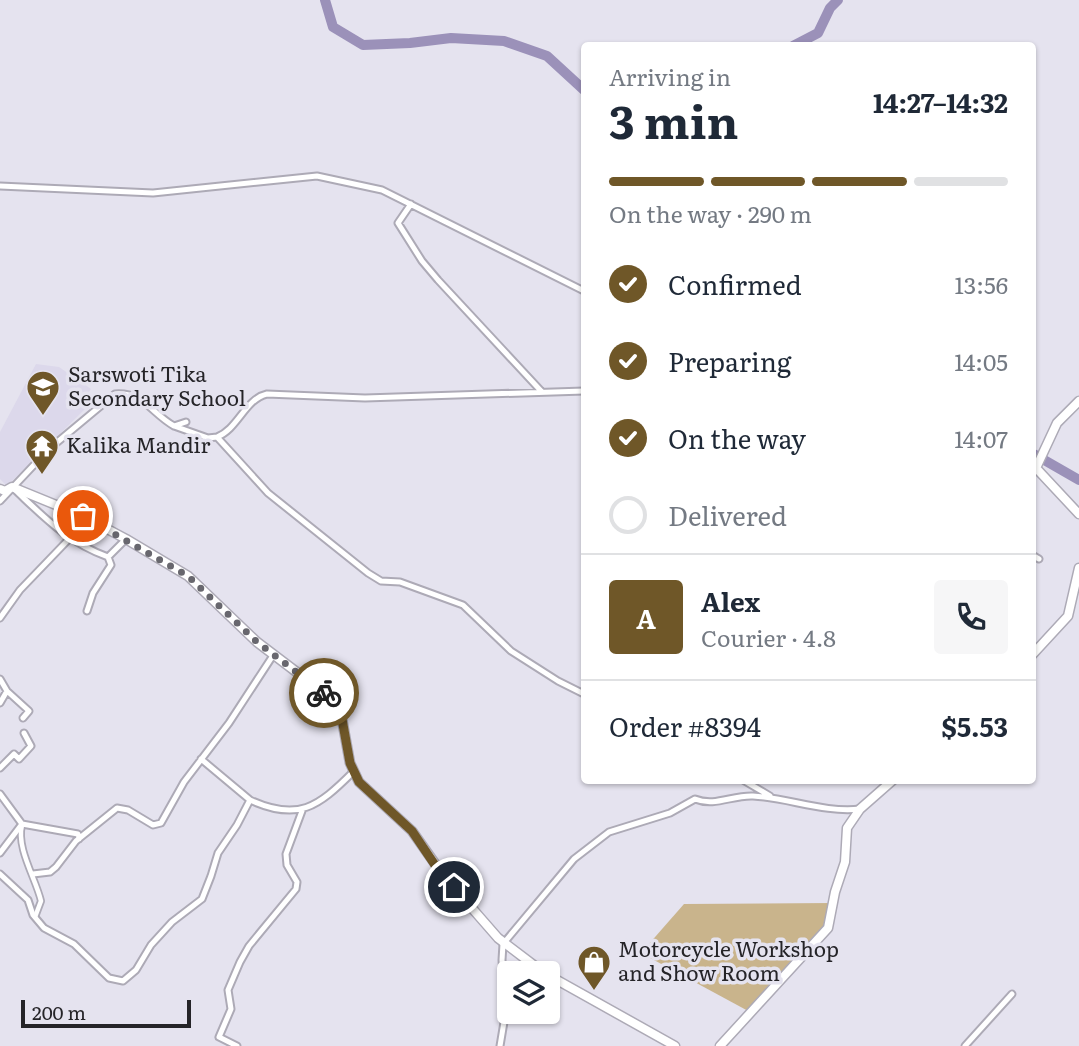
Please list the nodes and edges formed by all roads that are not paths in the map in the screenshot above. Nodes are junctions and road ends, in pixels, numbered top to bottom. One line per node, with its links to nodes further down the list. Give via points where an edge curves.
1 (0, 186): 2 (street, via 153,193 317,176 382,190)
2 (411, 204): 3 (street); 5 (street, via 398,223 422,261)
3 (581, 289)
4 (581, 391): 5 (street)
5 (542, 392): 9 (street, via 365,398 267,394 254,400 232,428)
6 (1079, 401): 10 (main road, via 1057,423)
7 (186, 422): 8 (street)
8 (174, 426): 9 (street); 12 (street, via 137,396 114,394)
9 (217, 437): 29 (street, via 268,493 368,573 463,605 511,650)
10 (1036, 463)
11 (1036, 469): 15 (main road)
12 (12, 487): 13 (main road); 14 (street); 16 (main road); 17 (street)
13 (0, 489)
14 (0, 501)
15 (1079, 514)
16 (83, 516): 17 (street); 18 (main road)
17 (69, 539): 19 (street); 24 (street)
18 (126, 539): 19 (street); 26 (main road, via 188,576)
19 (108, 556): 23 (street, via 111,565)
20 (1036, 557): 21 (street)
21 (1039, 559)
22 (1079, 568): 25 (main road, via 1068,617)
23 (87, 611)
24 (0, 618)
25 (1036, 651)
26 (274, 654): 33 (street); 35 (main road, via 339,705)
27 (0, 679): 28 (street)
28 (8, 691): 30 (street); 31 (street, via 29,711)
29 (581, 692)
30 (0, 703)
31 (23, 718)
32 (24, 733): 34 (street, via 31,746 19,759 15,754)
33 (201, 759): 40 (street); 44 (street, via 161,823 153,825 117,808)
34 (0, 768)
35 (353, 772): 42 (street); 49 (main road, via 412,831)
36 (750, 784): 39 (street)
37 (888, 784): 41 (main road)
38 (0, 794): 43 (street)
39 (773, 798): 41 (street, via 841,811); 49 (street, via 749,796 707,803 695,799 670,813 609,832 574,859)
40 (250, 800): 42 (street); 48 (street, via 218,853 202,898 172,922 123,981 109,978 74,944 44,928)
41 (860, 809): 56 (main road, via 847,828 845,862 828,928)
42 (302, 811): 53 (street, via 286,854 298,882 296,889 249,946 228,990 231,1009 219,1037)
43 (22, 824): 44 (street, via 78,834); 45 (street); 47 (street, via 24,853)
44 (79, 839): 47 (street, via 50,872)
45 (0, 853)
46 (0, 874): 48 (street, via 28,900)
47 (33, 874): 48 (street, via 41,901)
48 (35, 917)
49 (503, 944): 50 (main road); 54 (street, via 505,1016)
50 (527, 961)
51 (560, 982): 55 (main road)
52 (1013, 994): 57 (street)
53 (237, 1046)
54 (500, 1046)
55 (675, 1046)
56 (720, 1046)
57 (965, 1046)

